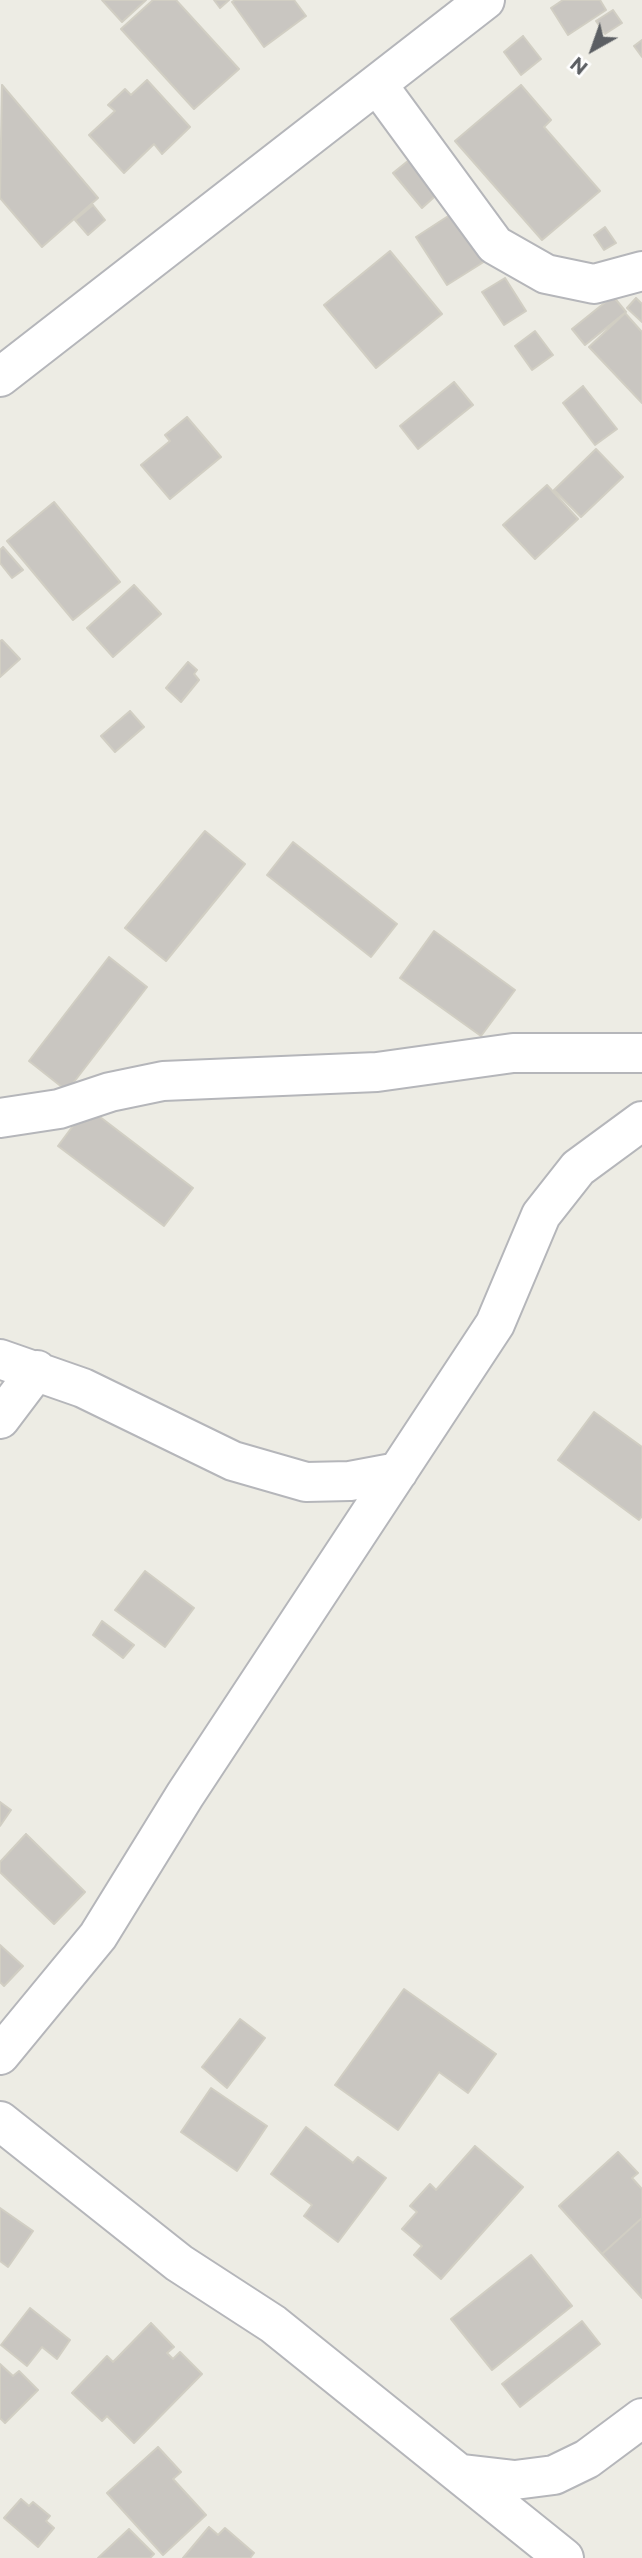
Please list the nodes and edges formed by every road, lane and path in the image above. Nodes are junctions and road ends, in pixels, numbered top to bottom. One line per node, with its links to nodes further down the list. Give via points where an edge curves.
1 (485, 0): 2 (street)
2 (377, 84): 3 (street, via 495,245 546,274 594,284); 4 (street)
3 (642, 271)
4 (1, 375)
5 (642, 1053): 6 (street, via 513,1053 377,1072 163,1081 59,1109)
6 (0, 1118)
7 (642, 1121): 11 (street, via 578,1168 541,1215 495,1324)
8 (0, 1359): 9 (street)
9 (37, 1370): 10 (street); 11 (street, via 245,1465 306,1482 350,1481)
10 (0, 1419)
11 (398, 1472): 12 (street, via 185,1795 99,1936)
12 (0, 2055)
13 (0, 2121): 15 (street, via 179,2263 273,2324)
14 (642, 2418): 15 (street, via 587,2459 554,2476 515,2480)
15 (463, 2474): 16 (street)
16 (564, 2558)

